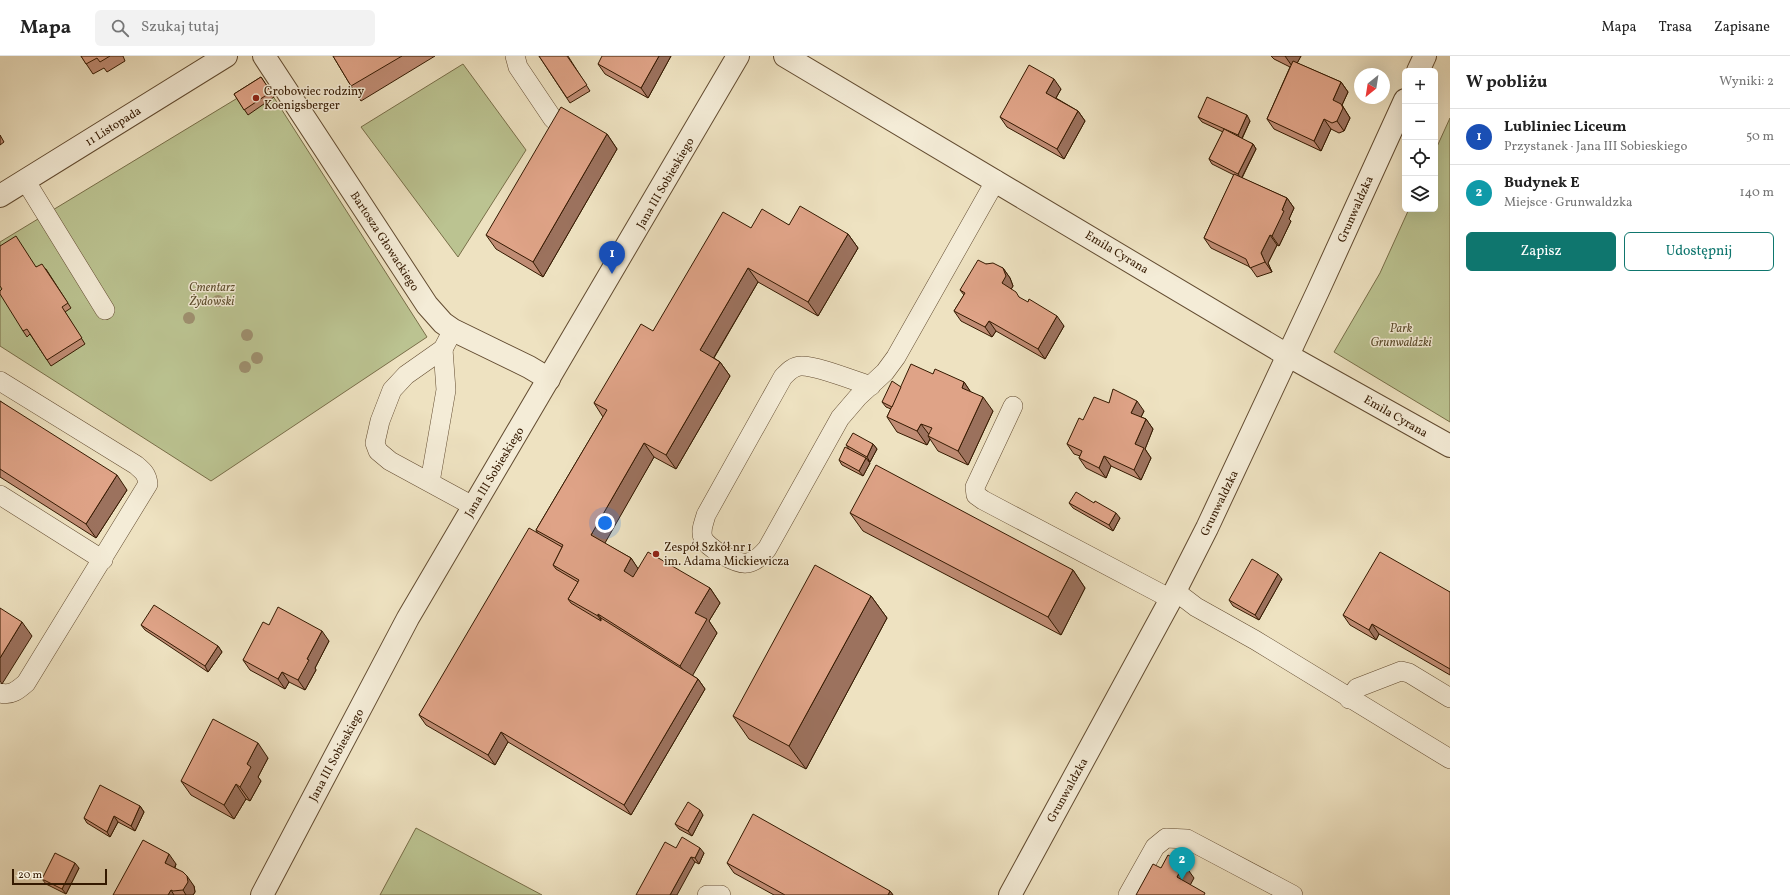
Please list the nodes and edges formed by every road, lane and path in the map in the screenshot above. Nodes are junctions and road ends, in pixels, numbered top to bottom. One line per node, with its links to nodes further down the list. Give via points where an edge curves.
1 (226, 56): 10 (street, 11 Listopada)
2 (264, 56): 14 (street, Bartosza Głowackiego, via 427,305 440,320)
3 (515, 56): 9 (lane, via 518,67)
4 (738, 56): 16 (street, Jana III Sobieskiego)
5 (785, 56): 11 (street, Emila Cyrana)
6 (1425, 56): 7 (street)
7 (1419, 68)
8 (1403, 104): 15 (street, Grunwaldzka)
9 (553, 119)
10 (25, 180): 12 (street, 11 Listopada); 13 (lane)
11 (996, 180): 15 (street, Emila Cyrana); 18 (lane, via 896,356 886,372)
12 (0, 196)
13 (105, 310)
14 (448, 339): 16 (street, Bartosza Głowackiego, via 529,367); 21 (lane, via 446,390); 21 (lane, via 392,390 375,443 383,456)
15 (1287, 355): 20 (street, Emila Cyrana); 25 (street, Grunwaldzka, via 1230,481)
16 (549, 379): 23 (street, Jana III Sobieskiego)
17 (0, 381): 24 (lane, via 136,465 148,477 146,490)
18 (871, 386): 18 (lane, via 811,367 800,365 791,369 783,377 706,515 702,528 703,540 711,548 737,562 748,563 758,559 840,418)
19 (1013, 406): 25 (lane, via 975,487 976,495)
20 (1450, 446)
21 (430, 482): 23 (lane)
22 (0, 494): 24 (lane)
23 (473, 506): 30 (street, Jana III Sobieskiego, via 408,618)
24 (103, 560): 26 (lane, via 26,683 17,691)
25 (1173, 595): 28 (lane, via 1255,640); 33 (street, Grunwaldzka)
26 (0, 693)
27 (1450, 698): 28 (lane, via 1401,671 1357,688)
28 (1350, 699): 29 (lane)
29 (1450, 760)
30 (262, 895)
31 (706, 895): 32 (lane)
32 (721, 895)
33 (1010, 895)
34 (1128, 895): 35 (lane, via 1155,846 1166,838 1187,838)
35 (1293, 895)

